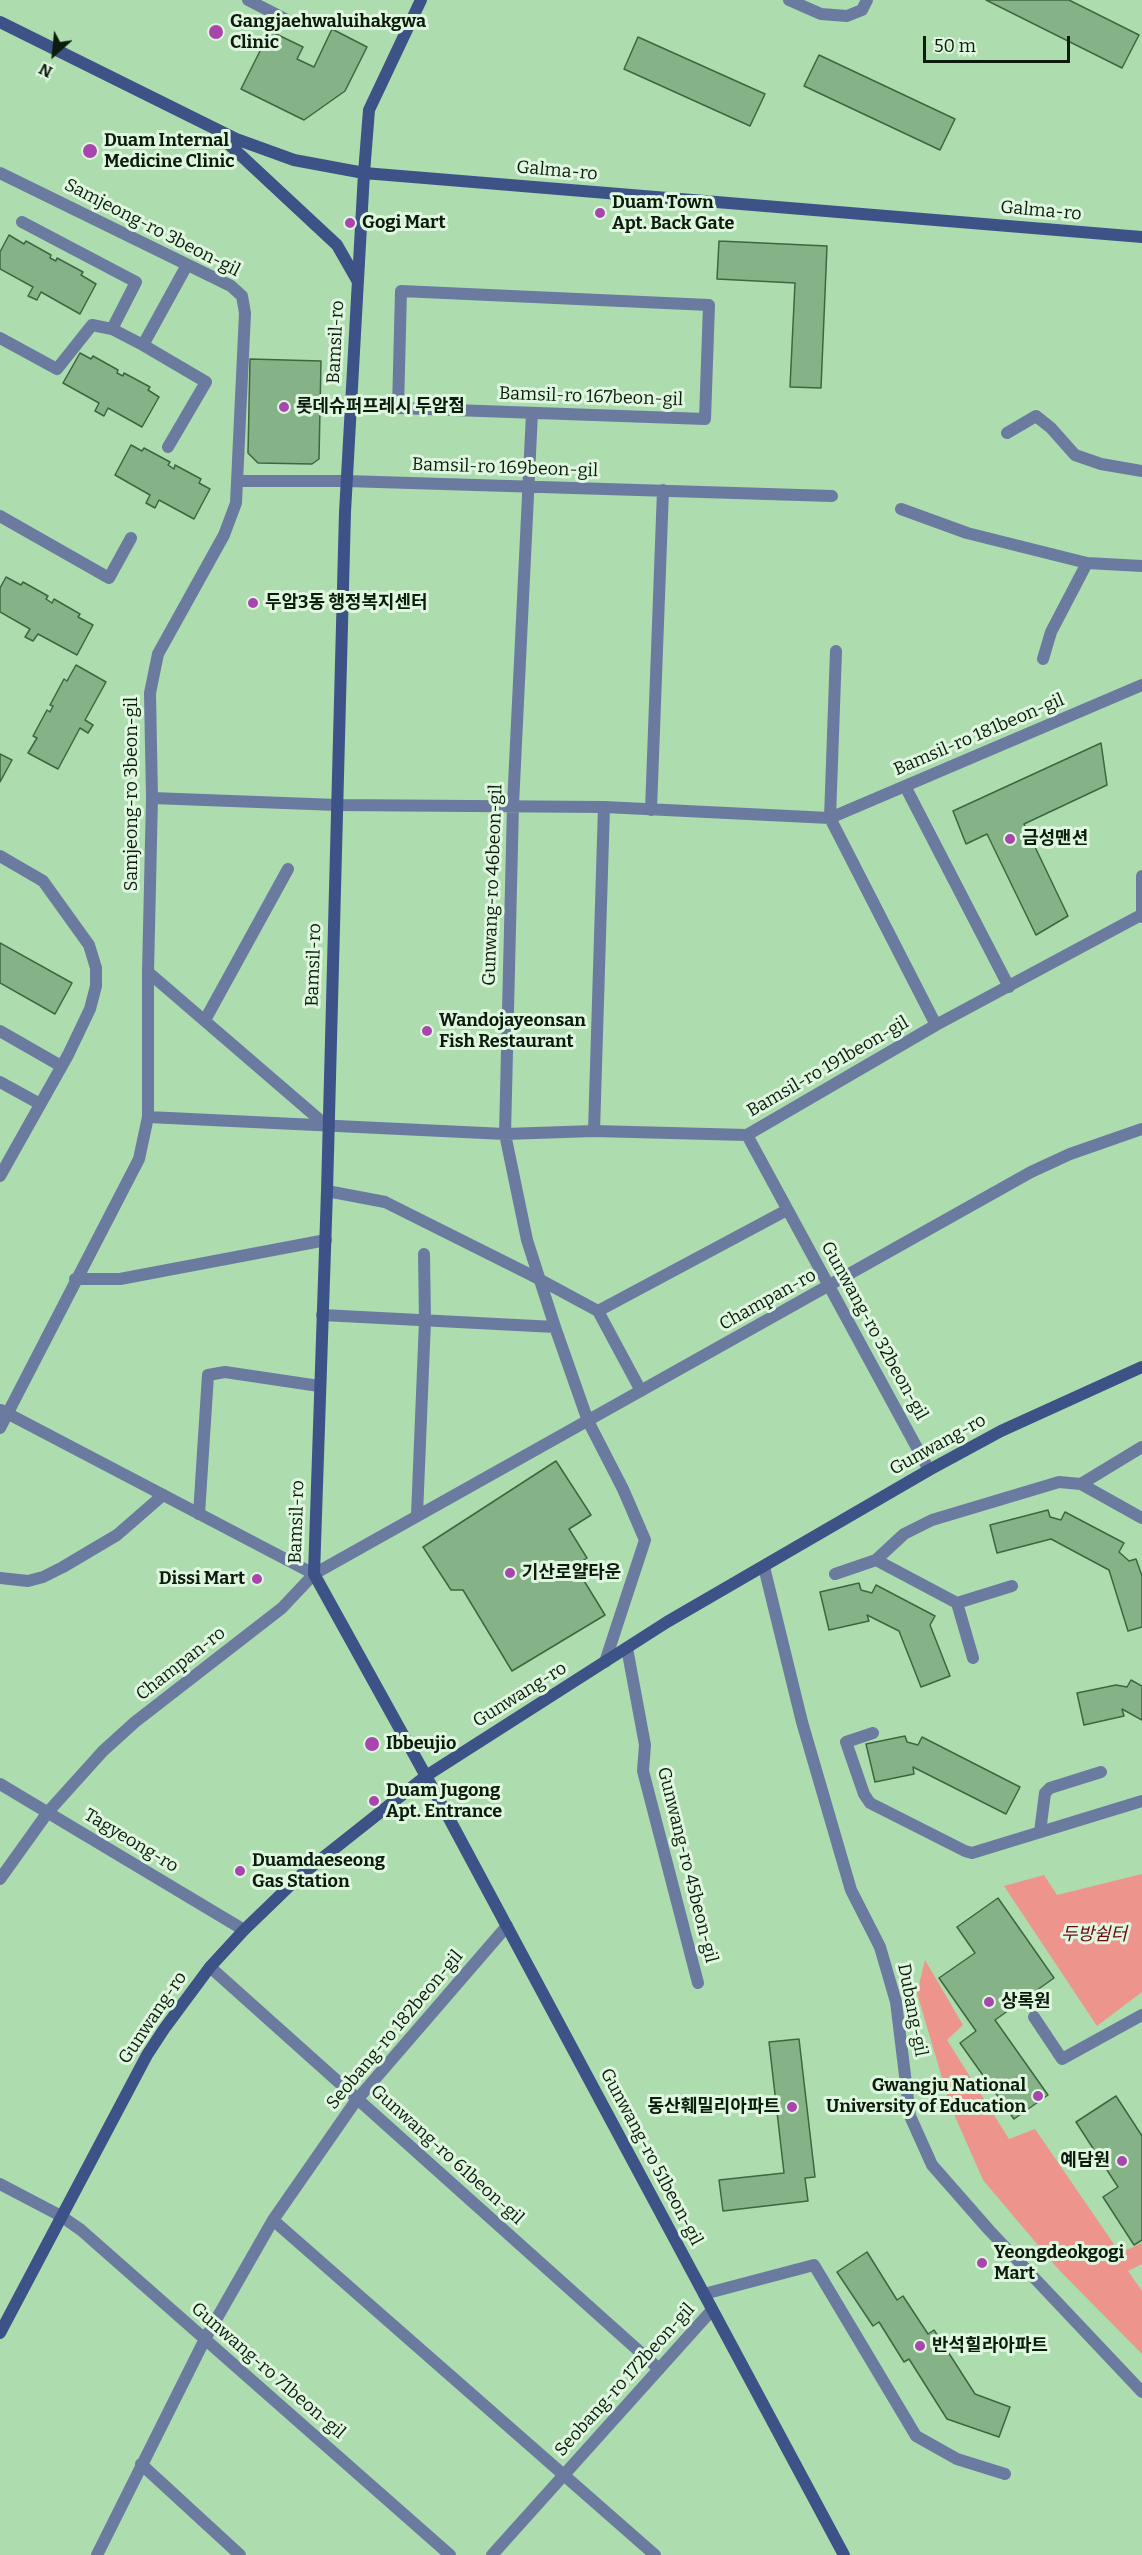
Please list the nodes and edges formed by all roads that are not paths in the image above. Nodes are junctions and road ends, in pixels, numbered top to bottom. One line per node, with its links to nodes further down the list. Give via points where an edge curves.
1 (248, 0): 6 (street)
2 (421, 0): 9 (main road, Bamsil-ro, via 369,110)
3 (789, 0): 4 (street, via 821,14 848,16 862,10)
4 (867, 0)
5 (0, 22): 7 (main road, Galma-ro)
6 (291, 22)
7 (211, 127): 9 (main road, Galma-ro, via 294,160); 13 (main road, via 337,245)
8 (0, 173): 12 (street, Samjeong-ro 3beon-gil)
9 (364, 173): 11 (main road, Galma-ro); 13 (main road, Bamsil-ro)
10 (22, 222): 14 (street, via 136,282)
11 (1142, 237)
12 (187, 265): 16 (street); 21 (street, Samjeong-ro 3beon-gil, via 231,286 242,296 245,313)
13 (357, 280): 22 (main road, Bamsil-ro)
14 (112, 329): 15 (street, via 92,325 57,369); 16 (street)
15 (0, 338)
16 (143, 345): 19 (street, via 206,382)
17 (532, 413): 17 (street, Bamsil-ro 167beon-gil, via 705,419 709,305 401,291 398,408); 23 (street, Gunwang-ro 46beon-gil)
18 (1007, 433): 20 (street, via 1036,416 1075,455)
19 (168, 447)
20 (1142, 471)
21 (239, 481): 22 (street, Bamsil-ro 169beon-gil); 35 (street, Samjeong-ro 3beon-gil, via 224,535 155,667 149,716)
22 (346, 481): 23 (street, Bamsil-ro 169beon-gil); 36 (main road, Bamsil-ro)
23 (528, 486): 24 (street, Bamsil-ro 169beon-gil); 37 (street, Gunwang-ro 46beon-gil)
24 (663, 490): 25 (street, Bamsil-ro 169beon-gil); 39 (street)
25 (832, 496)
26 (901, 509): 29 (street, via 967,533)
27 (0, 516): 28 (street, via 109,578)
28 (131, 538)
29 (1087, 563): 30 (street); 32 (street, via 1051,632)
30 (1142, 566)
31 (836, 651): 40 (street)
32 (1043, 659)
33 (1142, 686): 34 (street, Bamsil-ro 181beon-gil)
34 (905, 786): 40 (street, Bamsil-ro 181beon-gil); 46 (street)
35 (152, 798): 36 (street); 45 (street, Samjeong-ro 3beon-gil)
36 (337, 805): 37 (street, Bamsil-ro 181beon-gil); 54 (main road, Bamsil-ro)
37 (513, 805): 38 (street, Bamsil-ro 181beon-gil); 57 (street, Gunwang-ro 46beon-gil)
38 (604, 807): 39 (street, Bamsil-ro 181beon-gil); 56 (street)
39 (651, 810): 40 (street, Bamsil-ro 181beon-gil)
40 (830, 818): 48 (street, Bamsil-ro 191beon-gil)
41 (0, 856): 50 (street, via 43,881 89,945 96,968 90,1010)
42 (288, 869): 47 (street)
43 (1142, 876): 44 (street)
44 (1142, 916): 46 (street, Bamsil-ro 191beon-gil)
45 (148, 972): 47 (street); 53 (street, Samjeong-ro 3beon-gil)
46 (1009, 987): 48 (street, Bamsil-ro 191beon-gil)
47 (205, 1020): 54 (street)
48 (936, 1026): 58 (street, Bamsil-ro 191beon-gil)
49 (0, 1031): 50 (street)
50 (61, 1066): 52 (street)
51 (0, 1082): 52 (street)
52 (40, 1104): 59 (street)
53 (148, 1117): 54 (street); 64 (street, Samjeong-ro 3beon-gil, via 138,1159)
54 (328, 1127): 57 (street, Bamsil-ro 191beon-gil); 60 (main road, Bamsil-ro)
55 (1142, 1129): 66 (street, Champan-ro, via 1031,1172)
56 (594, 1131): 57 (street, Bamsil-ro 191beon-gil); 58 (street, Bamsil-ro 191beon-gil)
57 (505, 1134): 65 (street, Gunwang-ro 46beon-gil, via 527,1240)
58 (747, 1135): 61 (street, Gunwang-ro 32beon-gil)
59 (0, 1176)
60 (327, 1191): 62 (main road, Bamsil-ro); 65 (street, via 385,1202)
61 (787, 1210): 66 (street, Gunwang-ro 32beon-gil); 67 (street)
62 (326, 1240): 64 (street, via 120,1279); 68 (main road, Bamsil-ro)
63 (424, 1254): 69 (street)
64 (75, 1280): 74 (street, Samjeong-ro 3beon-gil)
65 (541, 1280): 67 (street); 70 (street, Gunwang-ro 46beon-gil)
66 (829, 1287): 73 (street, Champan-ro); 78 (street, Gunwang-ro 32beon-gil)
67 (598, 1311): 73 (street)
68 (322, 1315): 69 (street); 72 (main road, Bamsil-ro)
69 (425, 1321): 70 (street); 82 (street)
70 (555, 1327): 75 (street, Gunwang-ro 46beon-gil)
71 (1142, 1367): 78 (main road, Gunwang-ro, via 1001,1431)
72 (319, 1386): 81 (street, via 225,1372 208,1375); 86 (main road, Bamsil-ro)
73 (641, 1391): 75 (street, Champan-ro)
74 (4, 1411): 76 (street, Samjeong-ro 3beon-gil); 80 (street)
75 (588, 1421): 82 (street, Champan-ro); 93 (street, Gunwang-ro 46beon-gil, via 645,1540)
76 (0, 1428)
77 (1142, 1447): 79 (street)
78 (929, 1470): 85 (main road, Gunwang-ro)
79 (1082, 1484): 83 (street); 84 (street, via 1059,1482 932,1520 904,1534)
80 (163, 1495): 81 (street); 88 (street, via 117,1535 63,1567 28,1581)
81 (199, 1514): 86 (street)
82 (417, 1515): 86 (street, Champan-ro)
83 (1142, 1518)
84 (876, 1560): 87 (street); 90 (street)
85 (765, 1567): 91 (main road, Gunwang-ro); 117 (street, Dubang-gil, via 802,1722 851,1890 880,1947 896,2002 910,2116 932,2165)
86 (314, 1574): 96 (main road, Bamsil-ro); 99 (street, Champan-ro, via 282,1608 135,1722)
87 (835, 1574)
88 (0, 1578)
89 (1012, 1586): 90 (street)
90 (957, 1603): 92 (street)
91 (627, 1648): 93 (main road, Gunwang-ro); 105 (street, Gunwang-ro 45beon-gil, via 645,1744 643,1771)
92 (973, 1658)
93 (605, 1662): 96 (main road, Gunwang-ro)
94 (873, 1733): 100 (street, via 846,1742 864,1794 877,1808 972,1852)
95 (1101, 1772): 100 (street, via 1050,1788 1045,1793)
96 (426, 1776): 102 (main road, Gunwang-ro 51beon-gil); 103 (main road, Gunwang-ro, via 301,1875)
97 (0, 1784): 99 (street, Tagyeong-ro)
98 (1142, 1801): 100 (street)
99 (48, 1812): 101 (street, Champan-ro); 103 (street, Tagyeong-ro)
100 (1040, 1832)
101 (0, 1879)
102 (507, 1926): 108 (street, Seobang-ro 182beon-gil); 112 (main road, Gunwang-ro 51beon-gil)
103 (244, 1930): 104 (main road, Gunwang-ro)
104 (210, 1967): 108 (street, Gunwang-ro 61beon-gil); 110 (main road, Gunwang-ro, via 147,2055)
105 (698, 1983)
106 (1142, 2016): 107 (street, via 1062,2059)
107 (1034, 2017)
108 (357, 2099): 111 (street, Seobang-ro 182beon-gil); 116 (street, Gunwang-ro 61beon-gil)
109 (0, 2184): 110 (street)
110 (61, 2216): 114 (main road, Gunwang-ro); 115 (street, Gunwang-ro 71beon-gil)
111 (273, 2220): 115 (street, Seobang-ro 182beon-gil); 119 (street, Seobang-ro 172beon-gil)
112 (704, 2294): 113 (main road, Gunwang-ro 51beon-gil); 120 (street, via 814,2265 916,2436 957,2459)
113 (712, 2310): 116 (street, Seobang-ro 172beon-gil); 126 (main road, Gunwang-ro 51beon-gil)
114 (0, 2332)
115 (205, 2339): 118 (street, Seobang-ro 182beon-gil); 123 (street, Gunwang-ro 71beon-gil)
116 (659, 2369): 119 (street, Seobang-ro 172beon-gil)
117 (1142, 2392)
118 (141, 2464): 121 (street, Seobang-ro 182beon-gil); 122 (street)
119 (564, 2474): 124 (street, Seobang-ro 172beon-gil); 125 (street, Seobang-ro 172beon-gil)
120 (1005, 2474)
121 (97, 2555)
122 (240, 2555)
123 (450, 2555)
124 (492, 2555)
125 (655, 2555)
126 (844, 2555)

